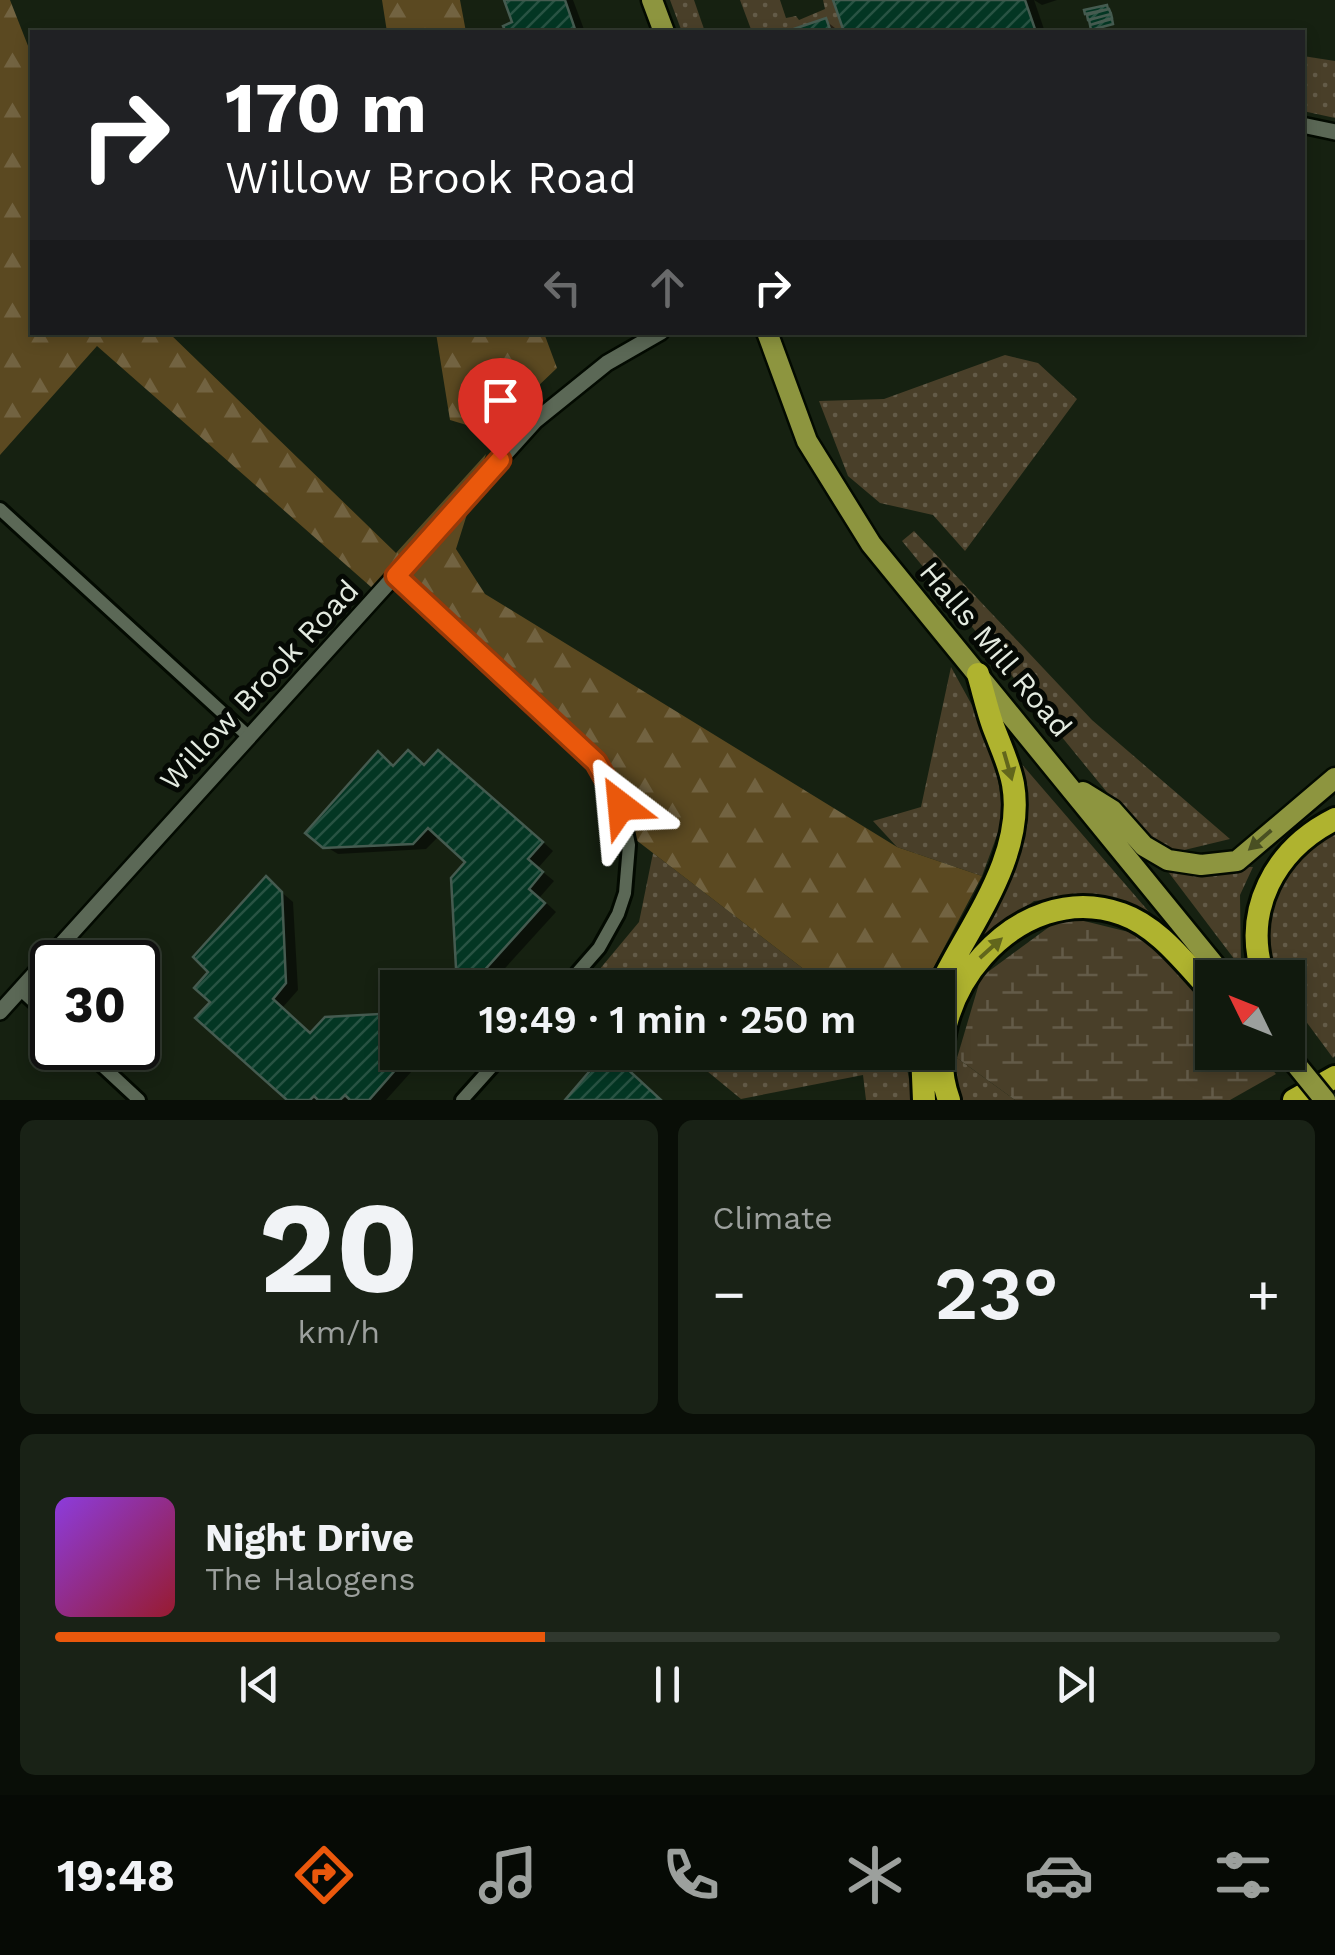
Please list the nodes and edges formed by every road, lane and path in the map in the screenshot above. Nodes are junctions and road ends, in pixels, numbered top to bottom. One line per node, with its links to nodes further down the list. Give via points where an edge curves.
1 (652, 0): 2 (main road)
2 (663, 30)
3 (1305, 126): 4 (street)
4 (1335, 132)
5 (656, 335): 8 (street, Willow Brook Road, via 595,372 535,421)
6 (768, 335): 9 (main road, Halls Mill Road, via 825,475 870,544)
7 (0, 509): 10 (street)
8 (396, 576): 10 (street, Willow Brook Road); 16 (street, via 596,762 621,806 629,845 625,894 605,939)
9 (978, 674): 12 (main road, Halls Mill Road); 17 (highway, one-way to 17, via 1008,760 1013,821 1001,867)
10 (248, 736): 19 (street, Willow Brook Road)
11 (1335, 778): 12 (main road, one-way to 12, via 1237,861 1201,865 1168,860 1144,846 1112,810)
12 (1068, 784): 14 (main road, Halls Mill Road)
13 (1335, 819): 15 (highway, via 1292,850 1264,892 1256,936)
14 (1210, 960)
15 (1261, 960)
16 (579, 970)
17 (948, 970)
18 (1195, 975): 30 (highway, one-way to 18, via 941,1049 956,993 986,951 1028,922 1068,910 1121,914 1153,931)
19 (20, 989): 20 (street); 21 (street, Willow Brook Road)
20 (30, 998)
21 (0, 1012)
22 (107, 1070): 27 (street)
23 (490, 1070): 28 (street)
24 (923, 1070): 29 (highway)
25 (1301, 1070): 32 (main road, bridge)
26 (1335, 1078): 31 (highway)
27 (140, 1100)
28 (462, 1100)
29 (924, 1100)
30 (949, 1100)
31 (1294, 1100)
32 (1325, 1100)

